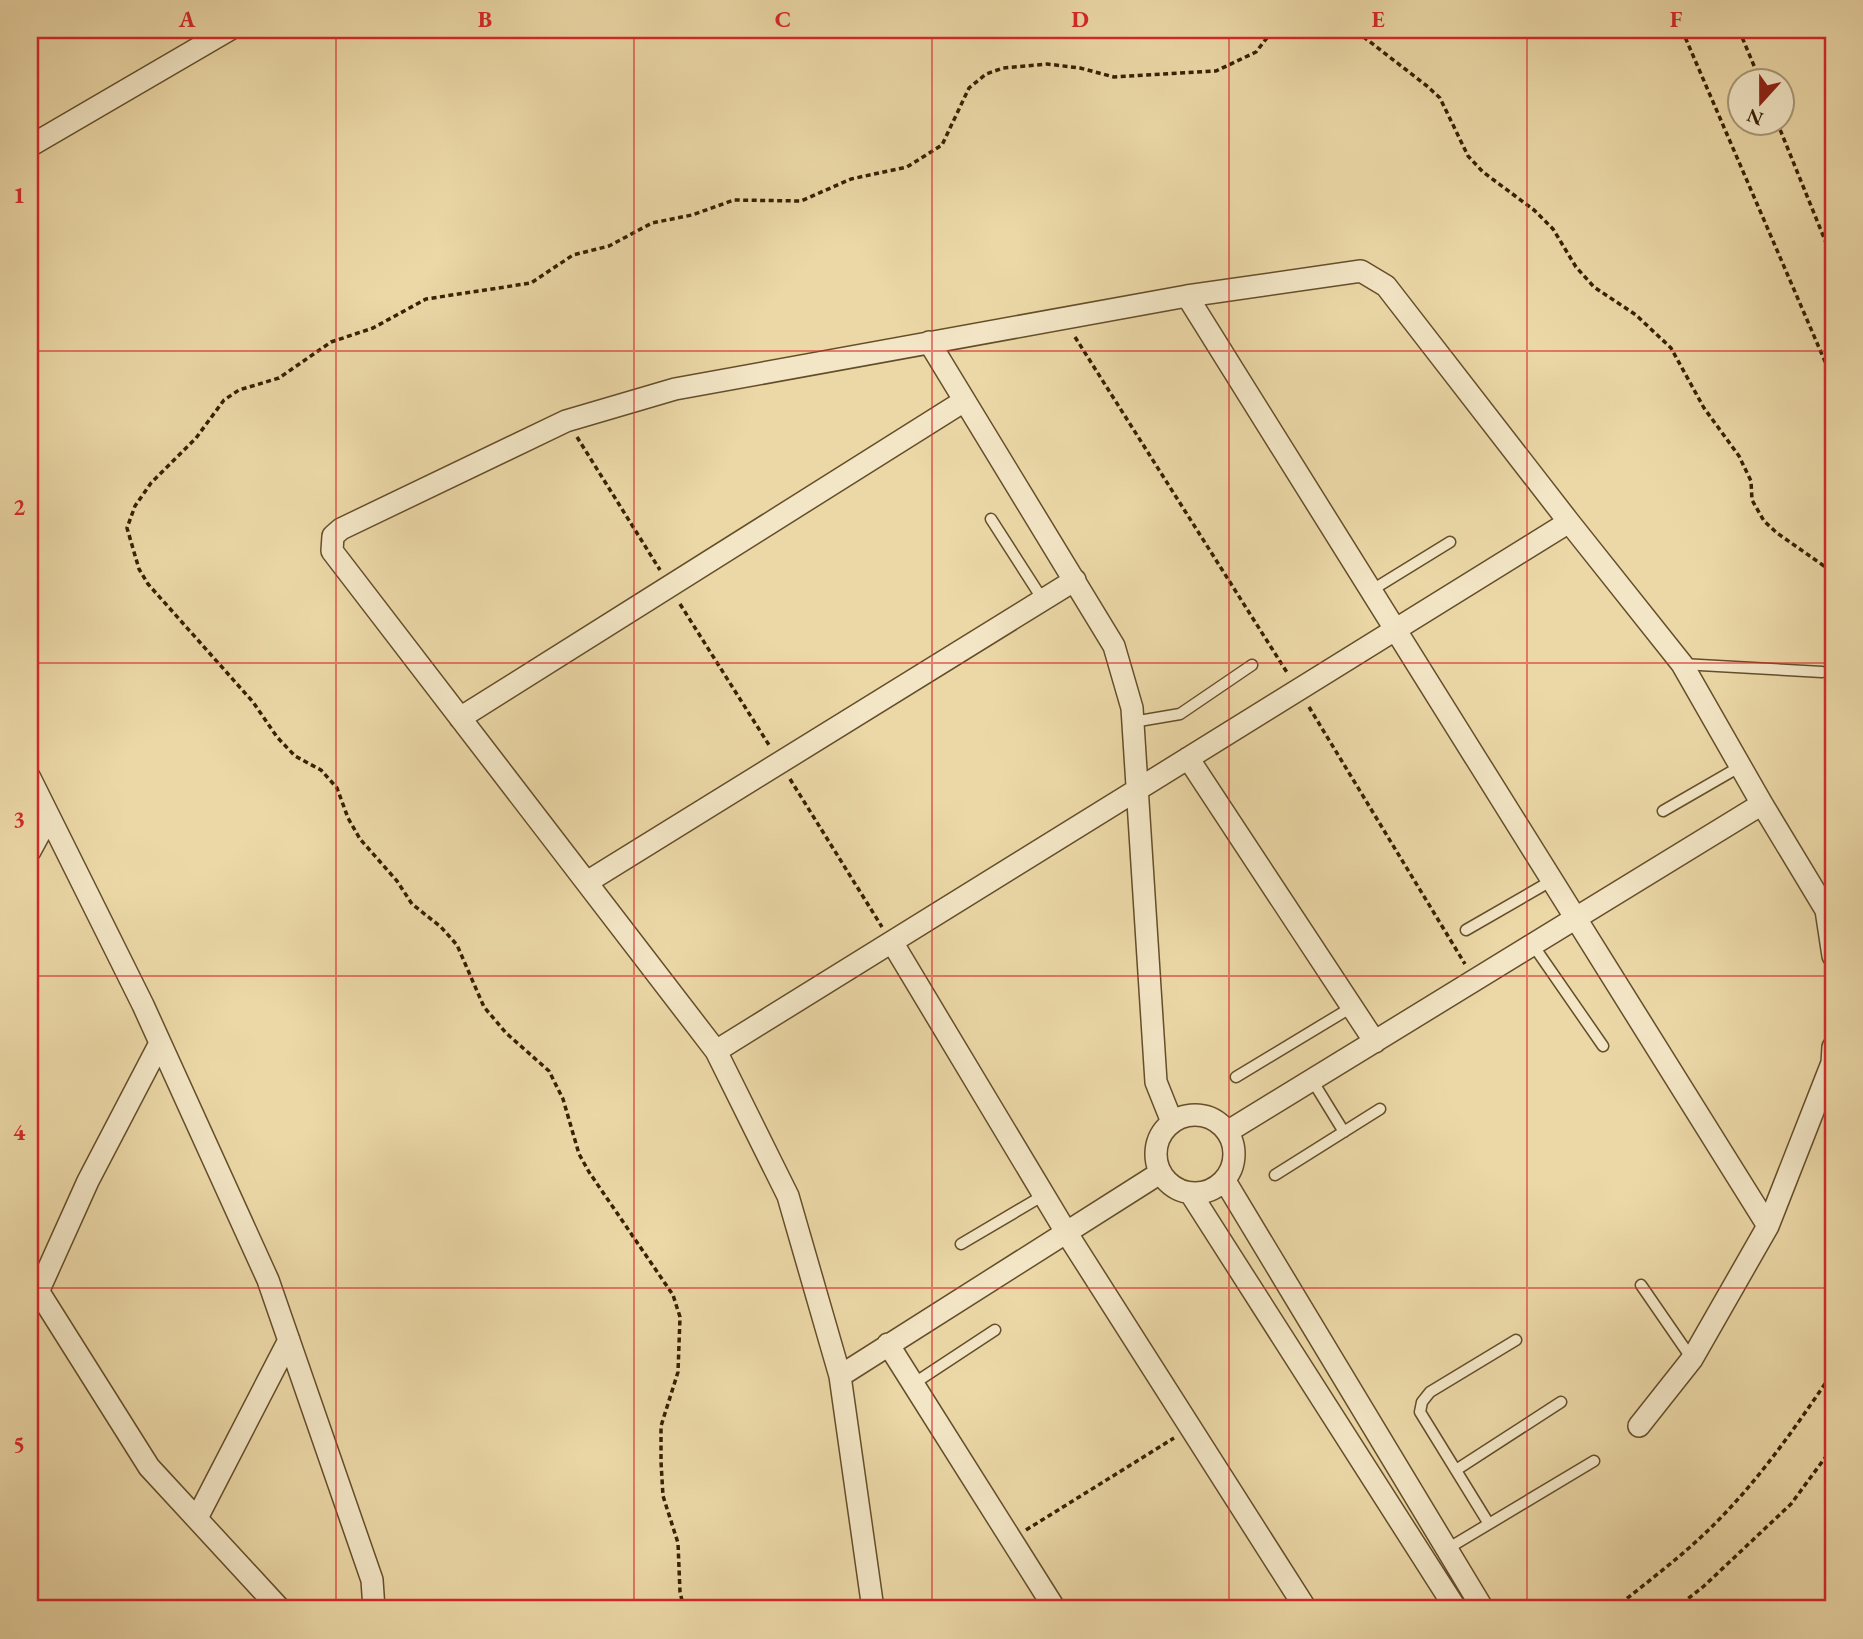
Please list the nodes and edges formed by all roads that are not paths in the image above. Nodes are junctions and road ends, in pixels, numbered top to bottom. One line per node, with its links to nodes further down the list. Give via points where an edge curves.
1 (229, 30): 2 (street)
2 (30, 146)
3 (1187, 296): 4 (street); 7 (street, via 1361,271 1386,286); 10 (street)
4 (929, 342): 5 (street); 16 (street, via 674,388 566,421 341,528 333,536 332,551)
5 (964, 401): 9 (street); 16 (street)
6 (991, 519): 11 (lane)
7 (1569, 522): 12 (street); 13 (street)
8 (1450, 542): 10 (lane)
9 (1075, 580): 11 (street); 17 (street, via 1114,646)
10 (1372, 590): 12 (street)
11 (1043, 600): 27 (street)
12 (1397, 629): 18 (street); 26 (street)
13 (1682, 664): 15 (lane); 19 (street)
14 (1252, 665): 17 (lane, via 1180,714)
15 (1822, 673)
16 (460, 718): 27 (street)
17 (1133, 722): 21 (street)
18 (1188, 758): 21 (street); 33 (street)
19 (1741, 766): 22 (street); 23 (lane)
20 (30, 778): 24 (street)
21 (1138, 790): 30 (street); 42 (street, via 1156,1082)
22 (1762, 804): 28 (street); 32 (street, via 1826,910)
23 (1662, 811)
24 (48, 816): 25 (street); 35 (street)
25 (30, 851)
26 (1551, 881): 28 (street); 29 (lane)
27 (587, 883): 38 (street)
28 (1574, 920): 31 (street); 50 (street)
29 (1466, 930)
30 (892, 942): 38 (street); 49 (street)
31 (1533, 945): 34 (street); 36 (lane)
32 (1833, 956)
33 (1352, 1007): 34 (street); 39 (lane)
34 (1375, 1042): 40 (street)
35 (160, 1043): 53 (street); 56 (street, via 268,1280)
36 (1603, 1046)
37 (1833, 1047): 50 (street, via 1832,1063)
38 (716, 1051): 60 (street, via 788,1196)
39 (1236, 1077)
40 (1312, 1080): 43 (street); 44 (lane)
41 (1380, 1109): 44 (lane)
42 (1172, 1122): 43 (street, via 1190,1115 1209,1117); 45 (street, via 1160,1136 1155,1155)
43 (1227, 1132): 47 (street, via 1234,1145 1234,1164)
44 (1344, 1132): 46 (lane)
45 (1160, 1173): 48 (street, via 1173,1187); 51 (street)
46 (1275, 1175)
47 (1225, 1181): 48 (street, via 1209,1191); 66 (street)
48 (1191, 1194): 67 (street)
49 (1044, 1195): 51 (street); 52 (lane)
50 (1768, 1226): 59 (street)
51 (1066, 1232): 58 (street); 75 (street)
52 (961, 1244)
53 (34, 1285): 68 (street, via 149,1468)
54 (1641, 1285): 59 (lane)
55 (995, 1330): 61 (lane)
56 (289, 1340): 68 (street); 72 (street, via 372,1580)
57 (1516, 1340): 65 (lane, via 1430,1392 1422,1402 1419,1412)
58 (888, 1344): 60 (street); 61 (street)
59 (1692, 1359): 63 (street)
60 (839, 1376): 73 (street)
61 (914, 1384): 74 (street)
62 (1560, 1402): 65 (lane)
63 (1639, 1426)
64 (1594, 1461): 69 (lane)
65 (1456, 1470): 69 (lane)
66 (1403, 1476): 67 (street); 70 (street)
67 (1380, 1490): 76 (street)
68 (197, 1518): 71 (street)
69 (1489, 1524): 70 (lane)
70 (1447, 1549): 77 (street)
71 (280, 1609)
72 (374, 1609)
73 (873, 1609)
74 (1055, 1609)
75 (1306, 1609)
76 (1456, 1609)
77 (1483, 1609)

